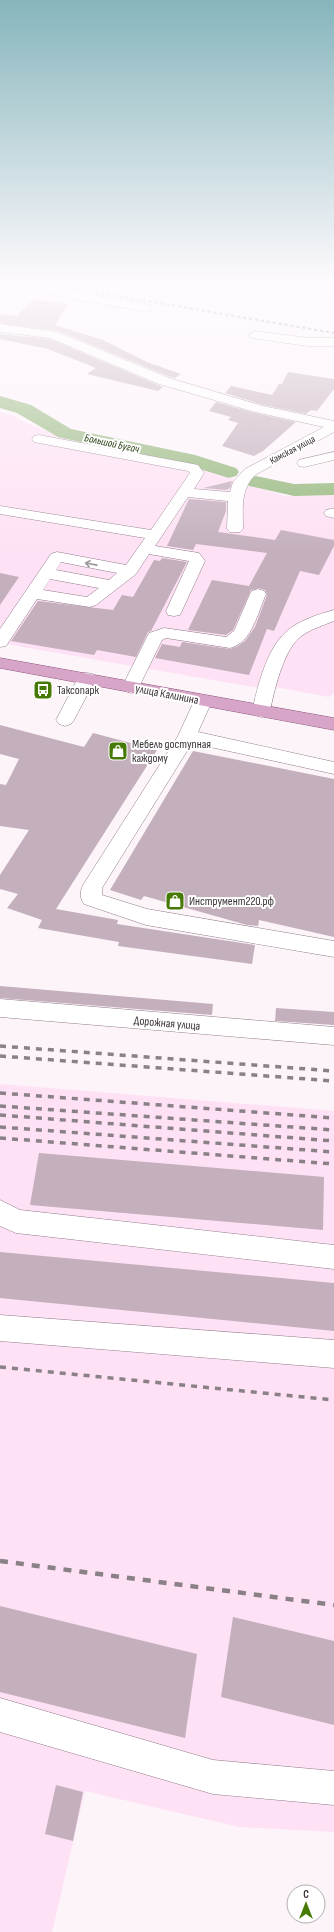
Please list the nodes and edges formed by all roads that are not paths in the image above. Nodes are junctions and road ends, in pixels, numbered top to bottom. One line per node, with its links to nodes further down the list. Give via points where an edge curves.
1 (148, 374): 2 (street, via 260,409)
2 (334, 426): 7 (street, Камская улица, via 250,472 240,482)
3 (39, 440): 6 (street, via 193,468 197,473)
4 (334, 456): 5 (street)
5 (304, 463)
6 (183, 492): 7 (street); 10 (street)
7 (236, 497): 9 (street)
8 (0, 510): 10 (street)
9 (235, 529)
10 (156, 535): 11 (street)
11 (145, 549): 12 (street); 17 (street, via 193,556 197,561)
12 (130, 571): 13 (street, one-way to 13, via 57,557); 14 (street)
13 (46, 574): 14 (street); 15 (street)
14 (111, 585): 15 (street, via 90,602)
15 (33, 593): 19 (street)
16 (258, 594): 22 (street, via 240,633 230,643 164,633 155,637)
17 (174, 612)
18 (334, 615): 24 (street, via 293,634 286,642 264,694)
19 (0, 642)
20 (0, 663): 21 (main road, улица Калинина)
21 (87, 678): 22 (main road, улица Калинина); 25 (street)
22 (131, 687): 23 (main road, улица Калинина)
23 (204, 701): 24 (main road, улица Калинина); 27 (street)
24 (261, 711): 26 (main road, улица Калинина)
25 (65, 720)
26 (334, 724)
27 (187, 736): 28 (street); 29 (street, via 92,887 91,899 146,917)
28 (334, 768)
29 (334, 949)
30 (0, 1008): 31 (street, Дорожная улица)
31 (334, 1036)
32 (0, 1212): 33 (street, via 16,1221)
33 (334, 1257)
34 (0, 1328): 35 (street)
35 (334, 1354)
36 (0, 1715): 37 (street, via 213,1777)
37 (334, 1788)

